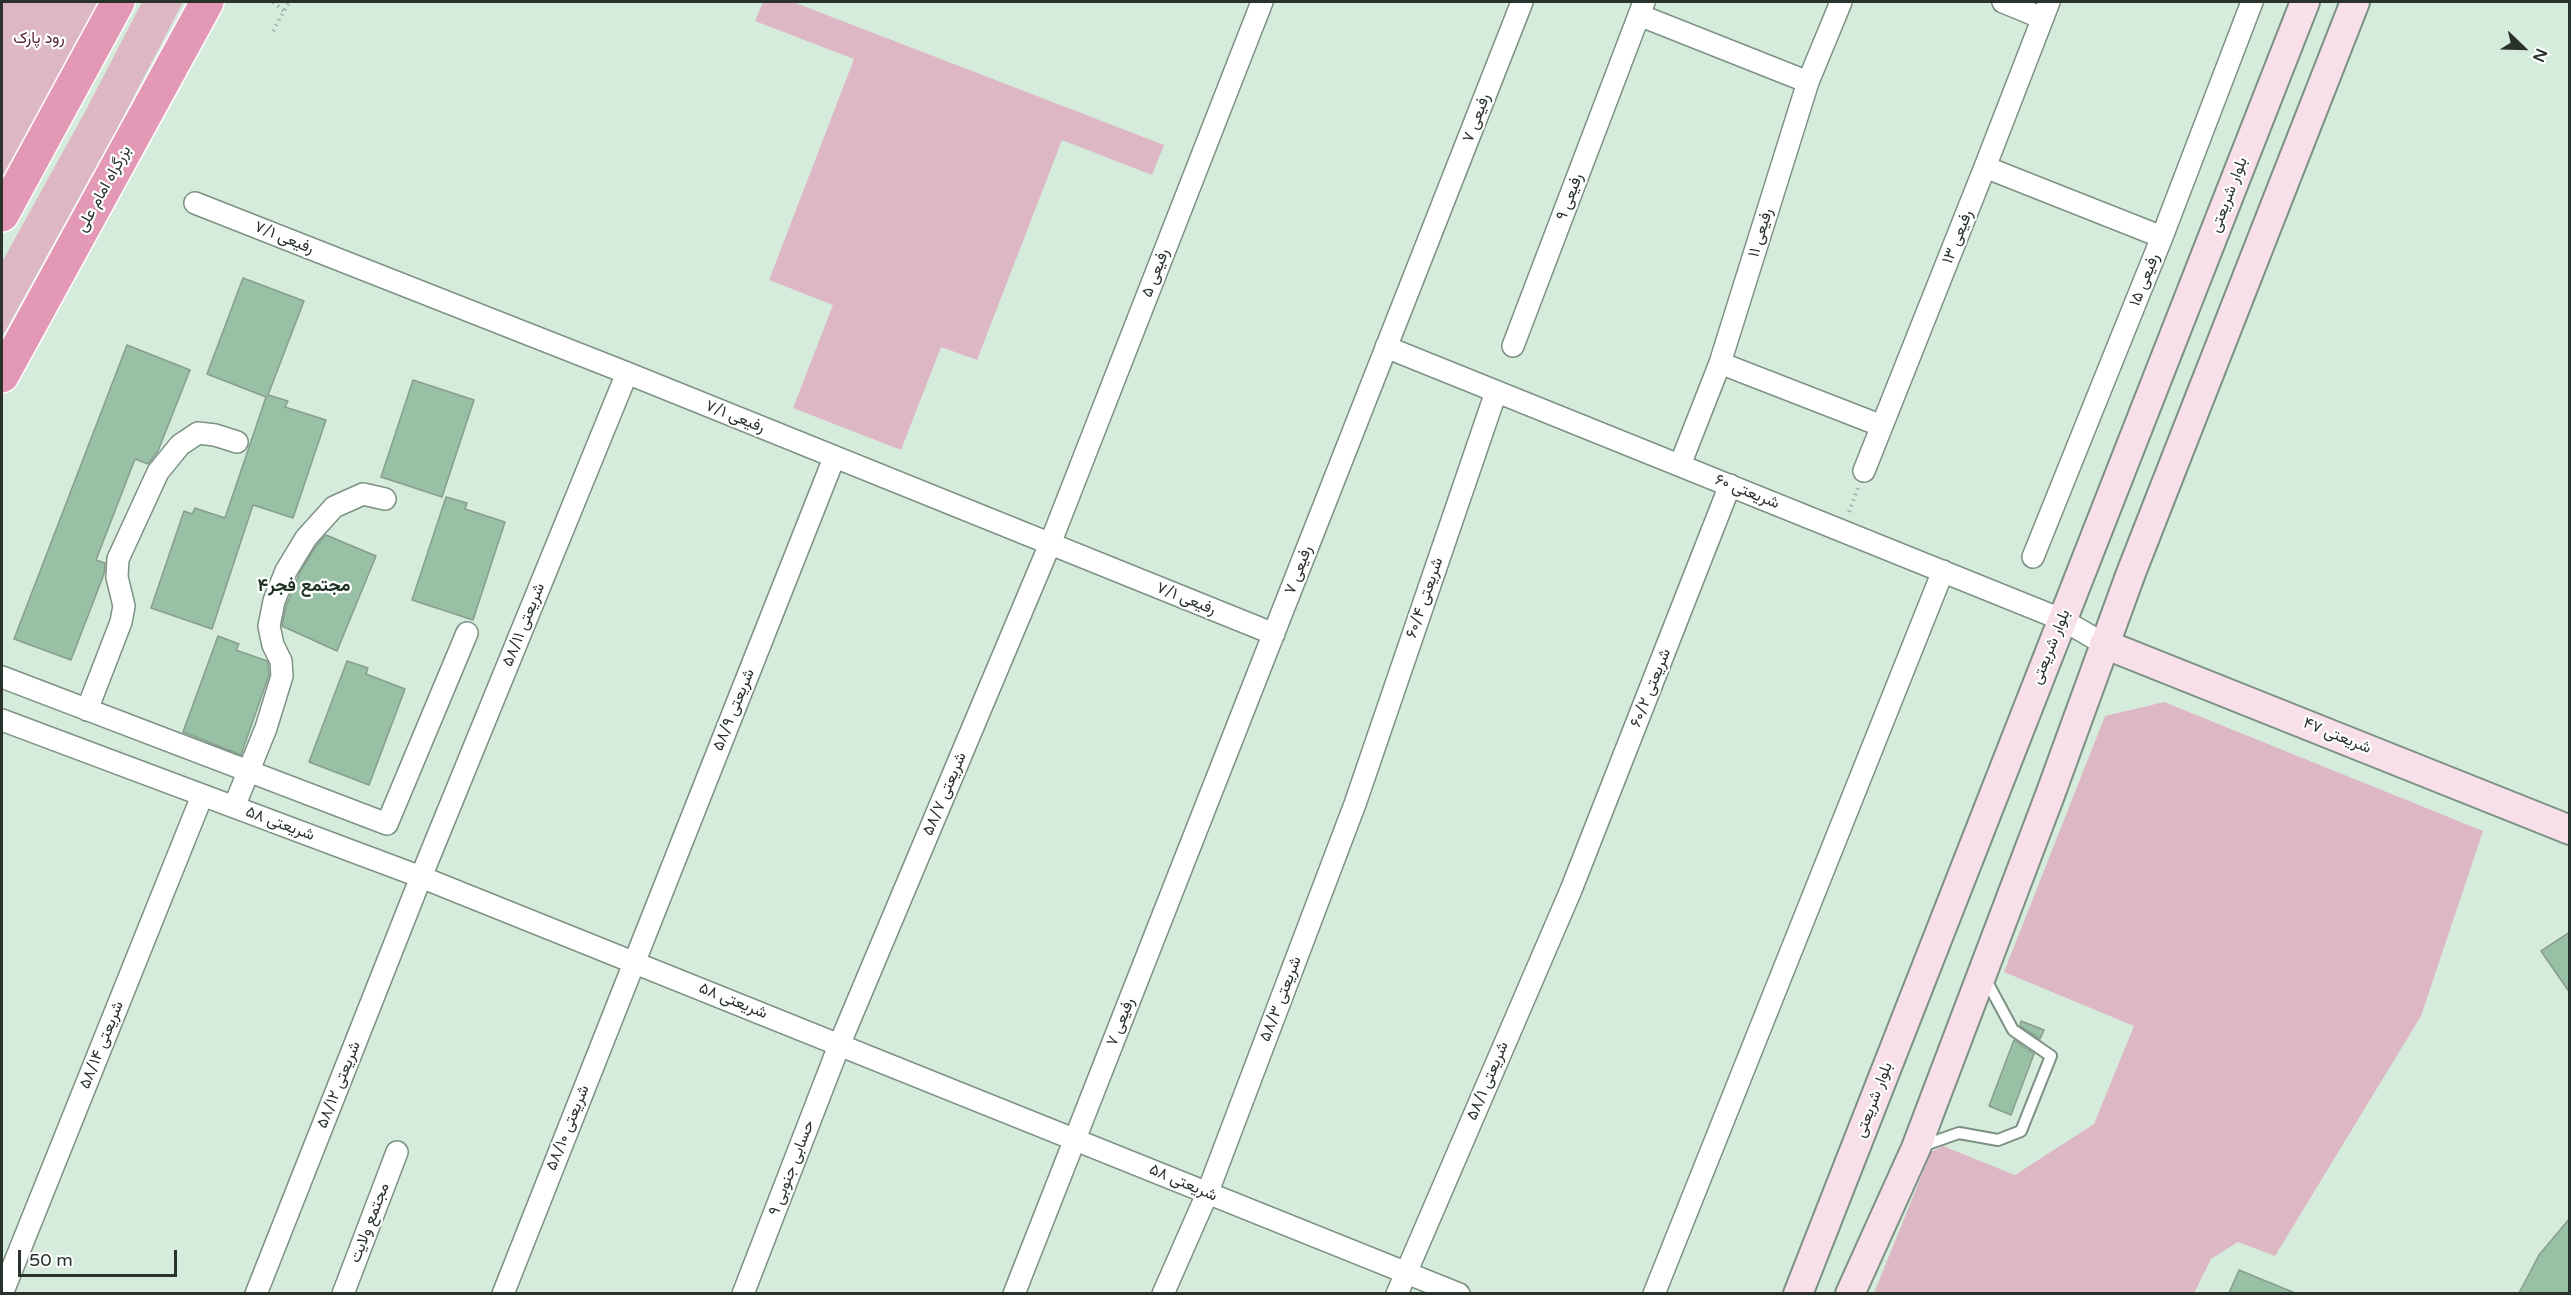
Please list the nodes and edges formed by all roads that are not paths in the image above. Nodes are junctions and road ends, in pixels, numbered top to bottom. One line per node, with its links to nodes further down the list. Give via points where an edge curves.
1 (118, 2): 15 (highway)
2 (207, 2): 21 (highway, بزرگراه امام علی)
3 (1262, 2): 30 (street, رفیعی ۵)
4 (1522, 2): 18 (street, رفیعی ۷)
5 (1841, 2): 12 (street, رفیعی ۱۱)
6 (2003, 2): 11 (street)
7 (2252, 2): 16 (street, رفیعی ۱۵)
8 (2305, 2): 33 (main road, بلوار شریعتی)
9 (2355, 2): 36 (main road)
10 (1641, 8): 12 (street); 17 (street, رفیعی ۹)
11 (2046, 10): 13 (street, رفیعی ۱۳)
12 (1808, 82): 19 (street, رفیعی ۱۱)
13 (1985, 168): 16 (street); 23 (street, رفیعی ۱۳)
14 (195, 203): 20 (street, رفیعی ۷/۱)
15 (2, 216)
16 (2162, 237): 31 (street, رفیعی ۱۵)
17 (1513, 346)
18 (1386, 347): 22 (street, شریعتی ۶۰); 35 (street, رفیعی ۷)
19 (1720, 363): 23 (street); 26 (street, رفیعی ۱۱)
20 (627, 373): 25 (street, رفیعی ۷/۱); 45 (street, شریعتی ۵۸/۱۱)
21 (2, 376)
22 (1496, 392): 26 (street, شریعتی ۶۰); 42 (street, شریعتی ۶۰/۴)
23 (1882, 426): 27 (street, رفیعی ۱۳)
24 (237, 442): 38 (street, via 198,433 180,445 158,472 118,560 117,576 124,606 121,622)
25 (834, 458): 30 (street, رفیعی ۷/۱); 47 (street, شریعتی ۵۸/۹)
26 (1680, 465): 28 (street, شریعتی ۶۰)
27 (1864, 471)
28 (1730, 486): 32 (street, شریعتی ۶۰); 46 (street, شریعتی ۶۰/۲)
29 (386, 499): 40 (street, via 363,494 334,507 306,538 286,572 273,601 269,626 282,676)
30 (1050, 544): 35 (street, رفیعی ۷/۱); 49 (street, شریعتی ۵۸/۷)
31 (2034, 557)
32 (1943, 571): 33 (street, شریعتی ۶۰); 64 (street)
33 (2063, 620): 36 (street, شریعتی ۶۰); 65 (main road, بلوار شریعتی)
34 (467, 633): 40 (street, via 387,824)
35 (1274, 634): 50 (street, رفیعی ۷)
36 (2104, 644): 44 (main road, شریعتی ۴۷); 48 (main road)
37 (2, 677): 38 (street)
38 (87, 710): 40 (street)
39 (2, 720): 41 (street, شریعتی ۵۸)
40 (248, 772): 43 (street)
41 (202, 796): 43 (street, شریعتی ۵۸); 55 (street, شریعتی ۵۸/۱۴)
42 (1355, 804): 53 (street, شریعتی ۵۸/۳)
43 (234, 807): 45 (street, شریعتی ۵۸)
44 (2570, 830)
45 (421, 877): 47 (street, شریعتی ۵۸); 56 (street, شریعتی ۵۸/۱۲)
46 (1571, 890): 54 (street, شریعتی ۵۸/۱)
47 (634, 962): 49 (street, شریعتی ۵۸); 58 (street, شریعتی ۵۸/۱۰)
48 (1982, 972): 51 (main road); 51 (lane, via 2013,1030 2051,1056 2021,1131 1998,1140 1959,1133)
49 (840, 1043): 50 (street, شریعتی ۵۸); 59 (street, حسابی جنوبی ۹)
50 (1075, 1138): 53 (street, شریعتی ۵۸); 60 (street, رفیعی ۷)
51 (1916, 1148): 66 (main road)
52 (397, 1152): 57 (street, مجتمع ولایت)
53 (1207, 1194): 54 (street, شریعتی ۵۸); 61 (street, شریعتی ۵۸/۳)
54 (1406, 1272): 62 (street, شریعتی ۵۸/۱); 63 (street, شریعتی ۵۸)
55 (2, 1293)
56 (256, 1293)
57 (343, 1293)
58 (502, 1293)
59 (743, 1293)
60 (1014, 1293)
61 (1163, 1293)
62 (1397, 1293)
63 (1459, 1293)
64 (1654, 1293)
65 (1798, 1293)
66 (1850, 1293)

